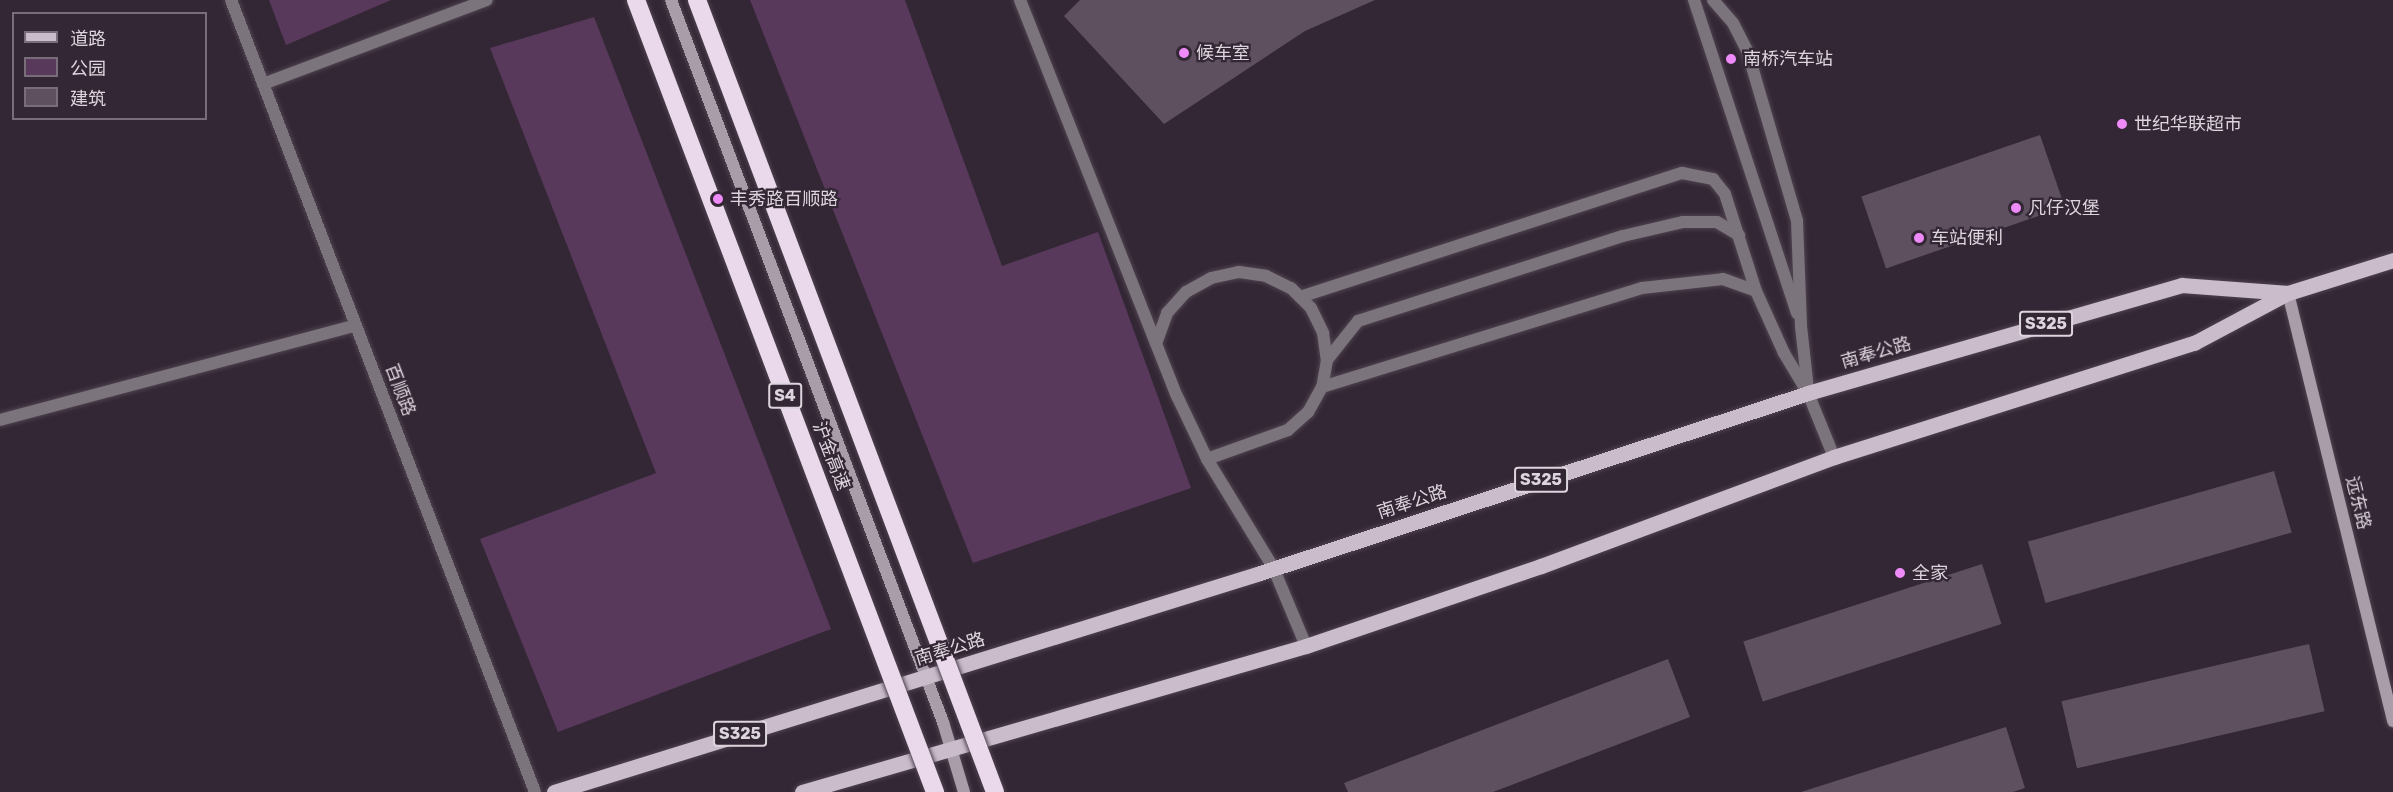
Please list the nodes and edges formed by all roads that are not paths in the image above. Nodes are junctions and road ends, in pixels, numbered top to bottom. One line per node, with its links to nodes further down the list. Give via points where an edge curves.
1 (231, 0): 9 (street, 百顺路)
2 (488, 0): 9 (street)
3 (636, 0): 32 (highway, 沪金高速 / S4, bridge)
4 (671, 0): 26 (street)
5 (697, 0): 34 (highway, 沪金高速, bridge)
6 (1020, 0): 17 (street)
7 (1694, 0): 16 (street)
8 (1713, 0): 16 (street, via 1733,23 1748,53 1797,221)
9 (263, 84): 15 (street, 百顺路)
10 (1739, 235): 12 (street); 14 (street, via 1725,194 1713,179 1682,174); 18 (street, via 1717,222 1683,222 1623,236 1358,321)
11 (2393, 260): 13 (main road, 南奉公路 / S325)
12 (1756, 291): 19 (street, via 1724,279 1642,288); 20 (street, via 1784,353)
13 (2288, 293): 20 (main road, 南奉公路 / S325, via 2182,285); 22 (main road, 南奉公路 / S325, via 2194,344); 27 (street, 远东路)
14 (1300, 297): 17 (street, via 1266,276 1239,272 1211,278 1186,292 1167,314); 18 (street, via 1311,308 1323,333)
15 (356, 325): 21 (street); 29 (street, 百顺路)
16 (1801, 326): 20 (street)
17 (1157, 340): 23 (street, via 1172,385)
18 (1327, 360): 19 (street)
19 (1322, 387): 23 (street, via 1308,412 1287,430)
20 (1808, 393): 22 (street); 24 (main road, 南奉公路 / S325)
21 (0, 420)
22 (1834, 457): 25 (main road, 南奉公路 / S325, via 1541,566)
23 (1207, 459): 24 (street)
24 (1274, 567): 25 (street); 26 (main road, 南奉公路 / S325)
25 (1306, 646): 28 (main road, 南奉公路 / S325)
26 (926, 677): 28 (street); 30 (main road, 南奉公路 / S325)
27 (2393, 721)
28 (951, 750): 31 (main road, 南奉公路 / S325); 33 (street)
29 (535, 792)
30 (554, 792)
31 (802, 792)
32 (935, 792)
33 (964, 792)
34 (995, 792)

